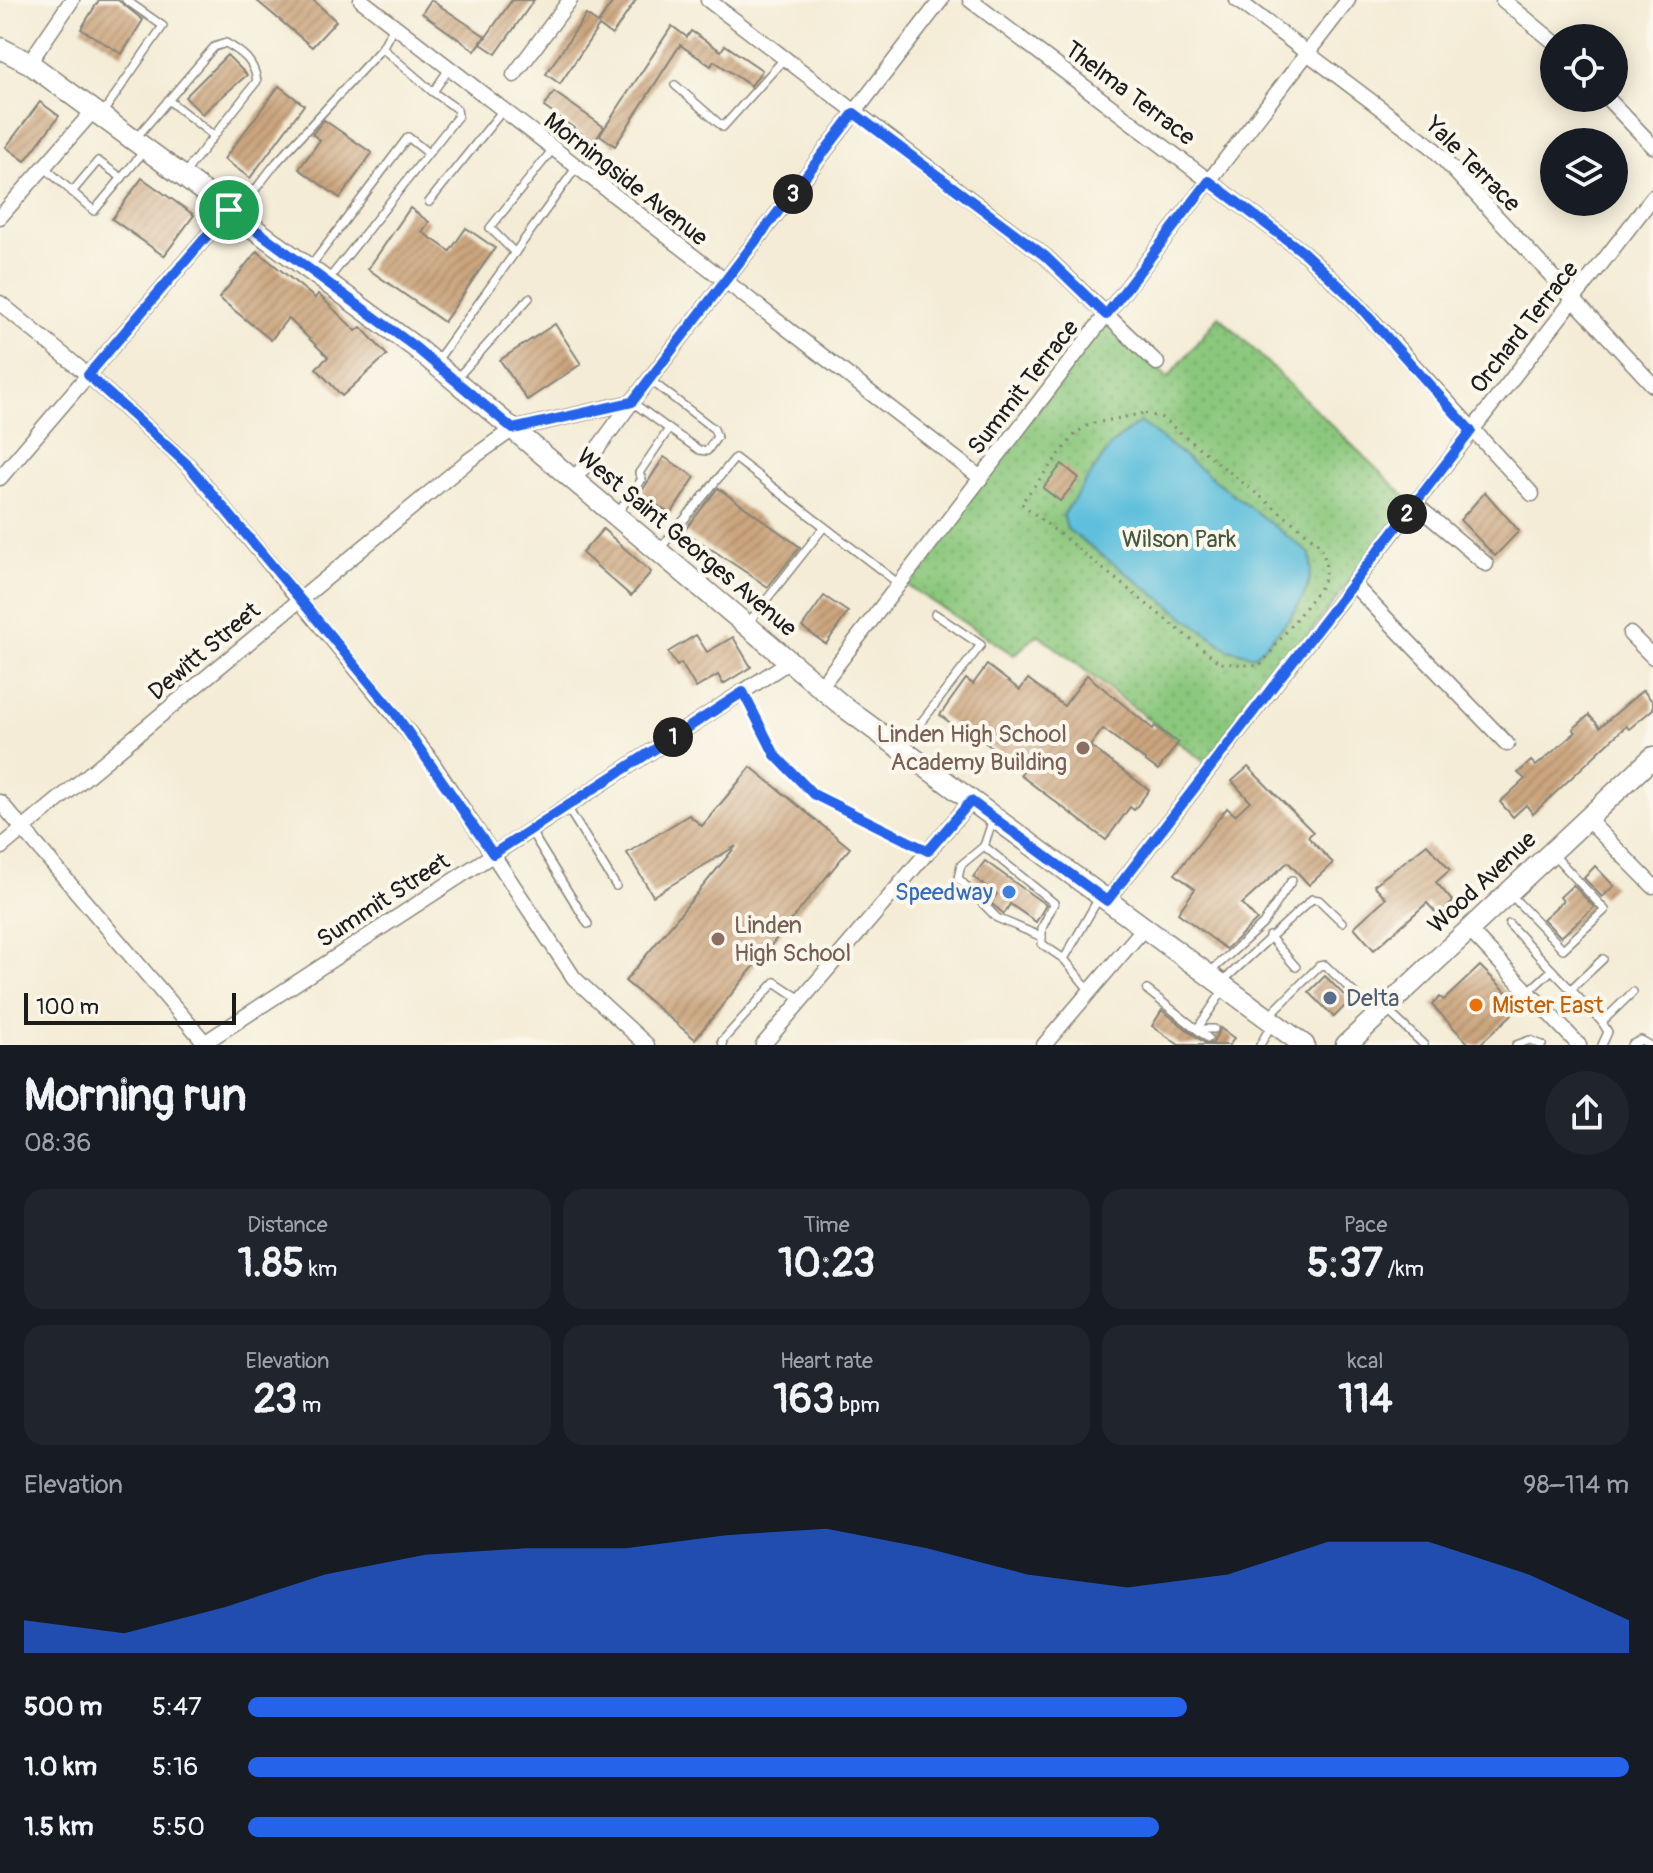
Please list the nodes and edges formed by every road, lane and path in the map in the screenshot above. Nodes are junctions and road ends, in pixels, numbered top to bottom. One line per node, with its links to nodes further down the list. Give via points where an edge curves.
1 (72, 0): 17 (street)
2 (126, 0): 25 (lane, via 163,26)
3 (361, 0): 11 (street, Morningside Avenue)
4 (570, 0): 19 (street)
5 (708, 0): 16 (street)
6 (941, 0): 26 (street)
7 (970, 0): 36 (street, Thelma Terrace)
8 (1237, 0): 15 (street, Yale Terrace)
9 (1348, 0): 15 (street, Summit Terrace)
10 (1503, 0): 12 (street)
11 (394, 26): 14 (lane); 18 (street, Morningside Avenue)
12 (1540, 30)
13 (0, 48): 17 (main road, West Saint Georges Avenue)
14 (382, 48): 21 (lane); 40 (lane)
15 (1308, 53): 36 (street, Summit Terrace); 47 (street, Yale Terrace, via 1432,147)
16 (784, 59): 20 (lane, via 723,127); 26 (street)
17 (29, 63): 25 (main road, West Saint Georges Avenue)
18 (449, 69): 21 (lane); 23 (street, Morningside Avenue)
19 (514, 75)
20 (675, 85)
21 (433, 92): 31 (lane, via 457,109 458,116)
22 (168, 100): 27 (lane); 27 (lane, via 214,47 226,43 245,54 257,81); 28 (lane)
23 (503, 110): 30 (street, Morningside Avenue); 39 (lane)
24 (1620, 112): 29 (street)
25 (97, 113): 28 (main road, West Saint Georges Avenue); 32 (street)
26 (854, 113): 45 (street); 49 (street, via 1045,256)
27 (214, 136): 34 (lane)
28 (140, 144): 34 (main road, West Saint Georges Avenue); 35 (lane)
29 (1653, 146)
30 (553, 149): 33 (street, Morningside Avenue); 42 (lane, via 490,228)
31 (428, 153): 43 (lane, via 408,137); 44 (lane)
32 (44, 167): 37 (lane); 41 (street)
33 (577, 167): 42 (lane); 45 (street, Morningside Avenue)
34 (183, 176): 40 (main road, West Saint Georges Avenue)
35 (122, 178): 37 (lane, via 98,161); 37 (lane, via 94,211)
36 (1209, 181): 49 (street, Summit Terrace); 60 (street, Thelma Terrace, via 1303,252 1350,296)
37 (72, 192)
38 (1653, 197): 47 (street, Orchard Terrace)
39 (429, 202)
40 (232, 213): 43 (main road, West Saint Georges Avenue); 52 (street)
41 (0, 217)
42 (515, 253): 51 (lane)
43 (308, 268): 44 (main road, West Saint Georges Avenue)
44 (326, 282): 51 (main road, West Saint Georges Avenue)
45 (724, 283): 54 (street); 62 (street, Morningside Avenue)
46 (529, 298): 53 (lane)
47 (1572, 301): 55 (street, Yale Terrace); 60 (street, Orchard Terrace)
48 (0, 303): 52 (street)
49 (1106, 315): 50 (street); 62 (street, Summit Terrace)
50 (1157, 363)
51 (435, 364): 53 (main road, West Saint Georges Avenue)
52 (88, 375): 61 (street); 72 (street, via 189,466)
53 (456, 380): 58 (main road, West Saint Georges Avenue)
54 (650, 380): 56 (street); 59 (lane, via 714,429 717,437 707,451 699,450)
55 (1653, 385)
56 (632, 402): 58 (street); 59 (lane); 63 (street)
57 (1162, 418): 57 (path, via 1316,541 1325,554 1322,585 1260,666 1220,663 1021,503 1076,433 1090,424 1145,413)
58 (513, 429): 63 (main road, West Saint Georges Avenue); 72 (street, Dewitt Street)
59 (669, 429): 66 (lane)
60 (1471, 431): 64 (street, Thelma Terrace); 65 (street, Orchard Terrace)
61 (0, 478)
62 (981, 478): 70 (street, Summit Terrace)
63 (574, 480): 66 (main road, West Saint Georges Avenue)
64 (1532, 494)
65 (1415, 504): 69 (street); 71 (street, Orchard Terrace)
66 (616, 516): 68 (main road, West Saint Georges Avenue)
67 (824, 527): 68 (lane, via 735,458); 70 (lane); 74 (lane)
68 (658, 551): 74 (main road, West Saint Georges Avenue)
69 (1486, 564)
70 (899, 584): 78 (street, Summit Terrace)
71 (1353, 584): 80 (street); 99 (street, Orchard Terrace)
72 (300, 601): 88 (street, Dewitt Street); 94 (street, via 394,712)
73 (935, 614): 81 (lane, via 981,645)
74 (746, 625): 77 (main road, West Saint Georges Avenue)
75 (1630, 634): 76 (street)
76 (1653, 657)
77 (790, 661): 78 (main road, West Saint Georges Avenue); 79 (street, Summit Street)
78 (820, 687): 81 (main road, West Saint Georges Avenue)
79 (743, 692): 85 (street, Summit Street); 92 (lane, via 775,755 813,794)
80 (1507, 744)
81 (900, 748): 83 (main road, West Saint Georges Avenue)
82 (1653, 757): 87 (main road, Wood Avenue)
83 (971, 801): 86 (main road, West Saint Georges Avenue); 92 (street)
84 (0, 802): 88 (street)
85 (567, 807): 89 (street, Summit Street); 96 (lane)
86 (993, 817): 90 (lane); 99 (main road, West Saint Georges Avenue)
87 (1587, 819): 93 (main road, Wood Avenue); 97 (street)
88 (25, 829): 91 (street, Dewitt Street); 124 (street)
89 (530, 830): 94 (street, Summit Street); 101 (lane)
90 (984, 846): 106 (lane, via 1054,903); 106 (lane, via 961,865 958,878 997,918)
91 (0, 848)
92 (928, 851): 117 (street)
93 (1552, 853): 98 (main road, Wood Avenue); 98 (lane, via 1605,910 1563,949)
94 (493, 854): 124 (street, Summit Street); 125 (street, via 574,978)
95 (1292, 880): 111 (lane)
96 (616, 886)
97 (1653, 886)
98 (1509, 892): 104 (main road, Wood Avenue)
99 (1104, 898): 103 (main road, West Saint Georges Avenue); 107 (lane)
100 (1342, 922): 105 (lane, via 1312,899)
101 (588, 924)
102 (1509, 924): 110 (lane)
103 (1144, 928): 111 (main road, West Saint Georges Avenue); 114 (street)
104 (1469, 930): 115 (street); 118 (main road, Wood Avenue)
105 (1269, 936): 109 (lane); 111 (lane)
106 (1042, 937): 107 (lane, via 1042,944)
107 (1064, 959): 114 (lane)
108 (1603, 959): 112 (lane)
109 (1296, 967)
110 (1552, 970): 112 (lane); 115 (lane)
111 (1218, 982): 119 (main road, West Saint Georges Avenue); 122 (lane)
112 (1571, 989): 120 (lane)
113 (1147, 990): 122 (lane)
114 (1090, 991): 128 (street)
115 (1528, 992): 135 (street)
116 (1633, 992): 120 (lane)
117 (802, 1000): 126 (lane, via 775,982); 127 (street)
118 (1381, 1012): 119 (lane, via 1325,965); 131 (main road, Wood Avenue); 132 (lane)
119 (1270, 1020): 129 (lane); 130 (main road, West Saint Georges Avenue)
120 (1602, 1022): 136 (lane, via 1608,1032)
121 (1214, 1029): 122 (lane)
122 (1197, 1030): 123 (lane)
123 (1208, 1038)
124 (204, 1044)
125 (647, 1045)
126 (723, 1045)
127 (763, 1045)
128 (1044, 1045)
129 (1260, 1045)
130 (1304, 1045)
131 (1346, 1045)
132 (1424, 1045)
133 (1516, 1045): 134 (lane, via 1530,1040)
134 (1542, 1045)
135 (1579, 1045)
136 (1602, 1045)
137 (1631, 1045): 138 (lane, via 1641,1040)
138 (1650, 1045)

